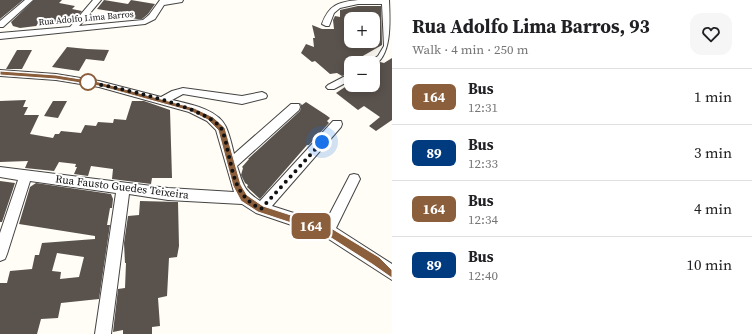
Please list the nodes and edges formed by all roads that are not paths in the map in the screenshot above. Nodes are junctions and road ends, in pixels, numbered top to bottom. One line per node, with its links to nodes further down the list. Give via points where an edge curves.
1 (29, 0): 7 (street)
2 (97, 0): 8 (street)
3 (179, 0): 4 (street)
4 (163, 1): 8 (street, Rua Adolfo Lima Barros, via 152,17 145,22)
5 (385, 1): 6 (street, via 340,6 334,9); 10 (street, via 388,46)
6 (326, 24)
7 (0, 25)
8 (73, 28): 9 (street, Rua Adolfo Lima Barros)
9 (0, 36)
10 (380, 59)
11 (0, 73): 15 (street, via 48,76 99,84)
12 (344, 80): 13 (street)
13 (332, 87)
14 (262, 96): 15 (street, via 242,100 183,91)
15 (163, 101): 18 (street, via 211,118 221,128)
16 (295, 107): 18 (street)
17 (337, 124): 24 (street)
18 (231, 164): 23 (street, via 237,186)
19 (0, 172): 20 (street, Rua Fausto Guedes Teixeira)
20 (26, 175): 22 (street, Rua Fausto Guedes Teixeira); 26 (street)
21 (354, 180): 25 (street)
22 (123, 189): 23 (street, Rua Fausto Guedes Teixeira); 28 (street)
23 (244, 198): 24 (street)
24 (261, 209): 25 (street)
25 (328, 231): 27 (street, via 369,256)
26 (0, 254)
27 (392, 274)
28 (102, 334)

